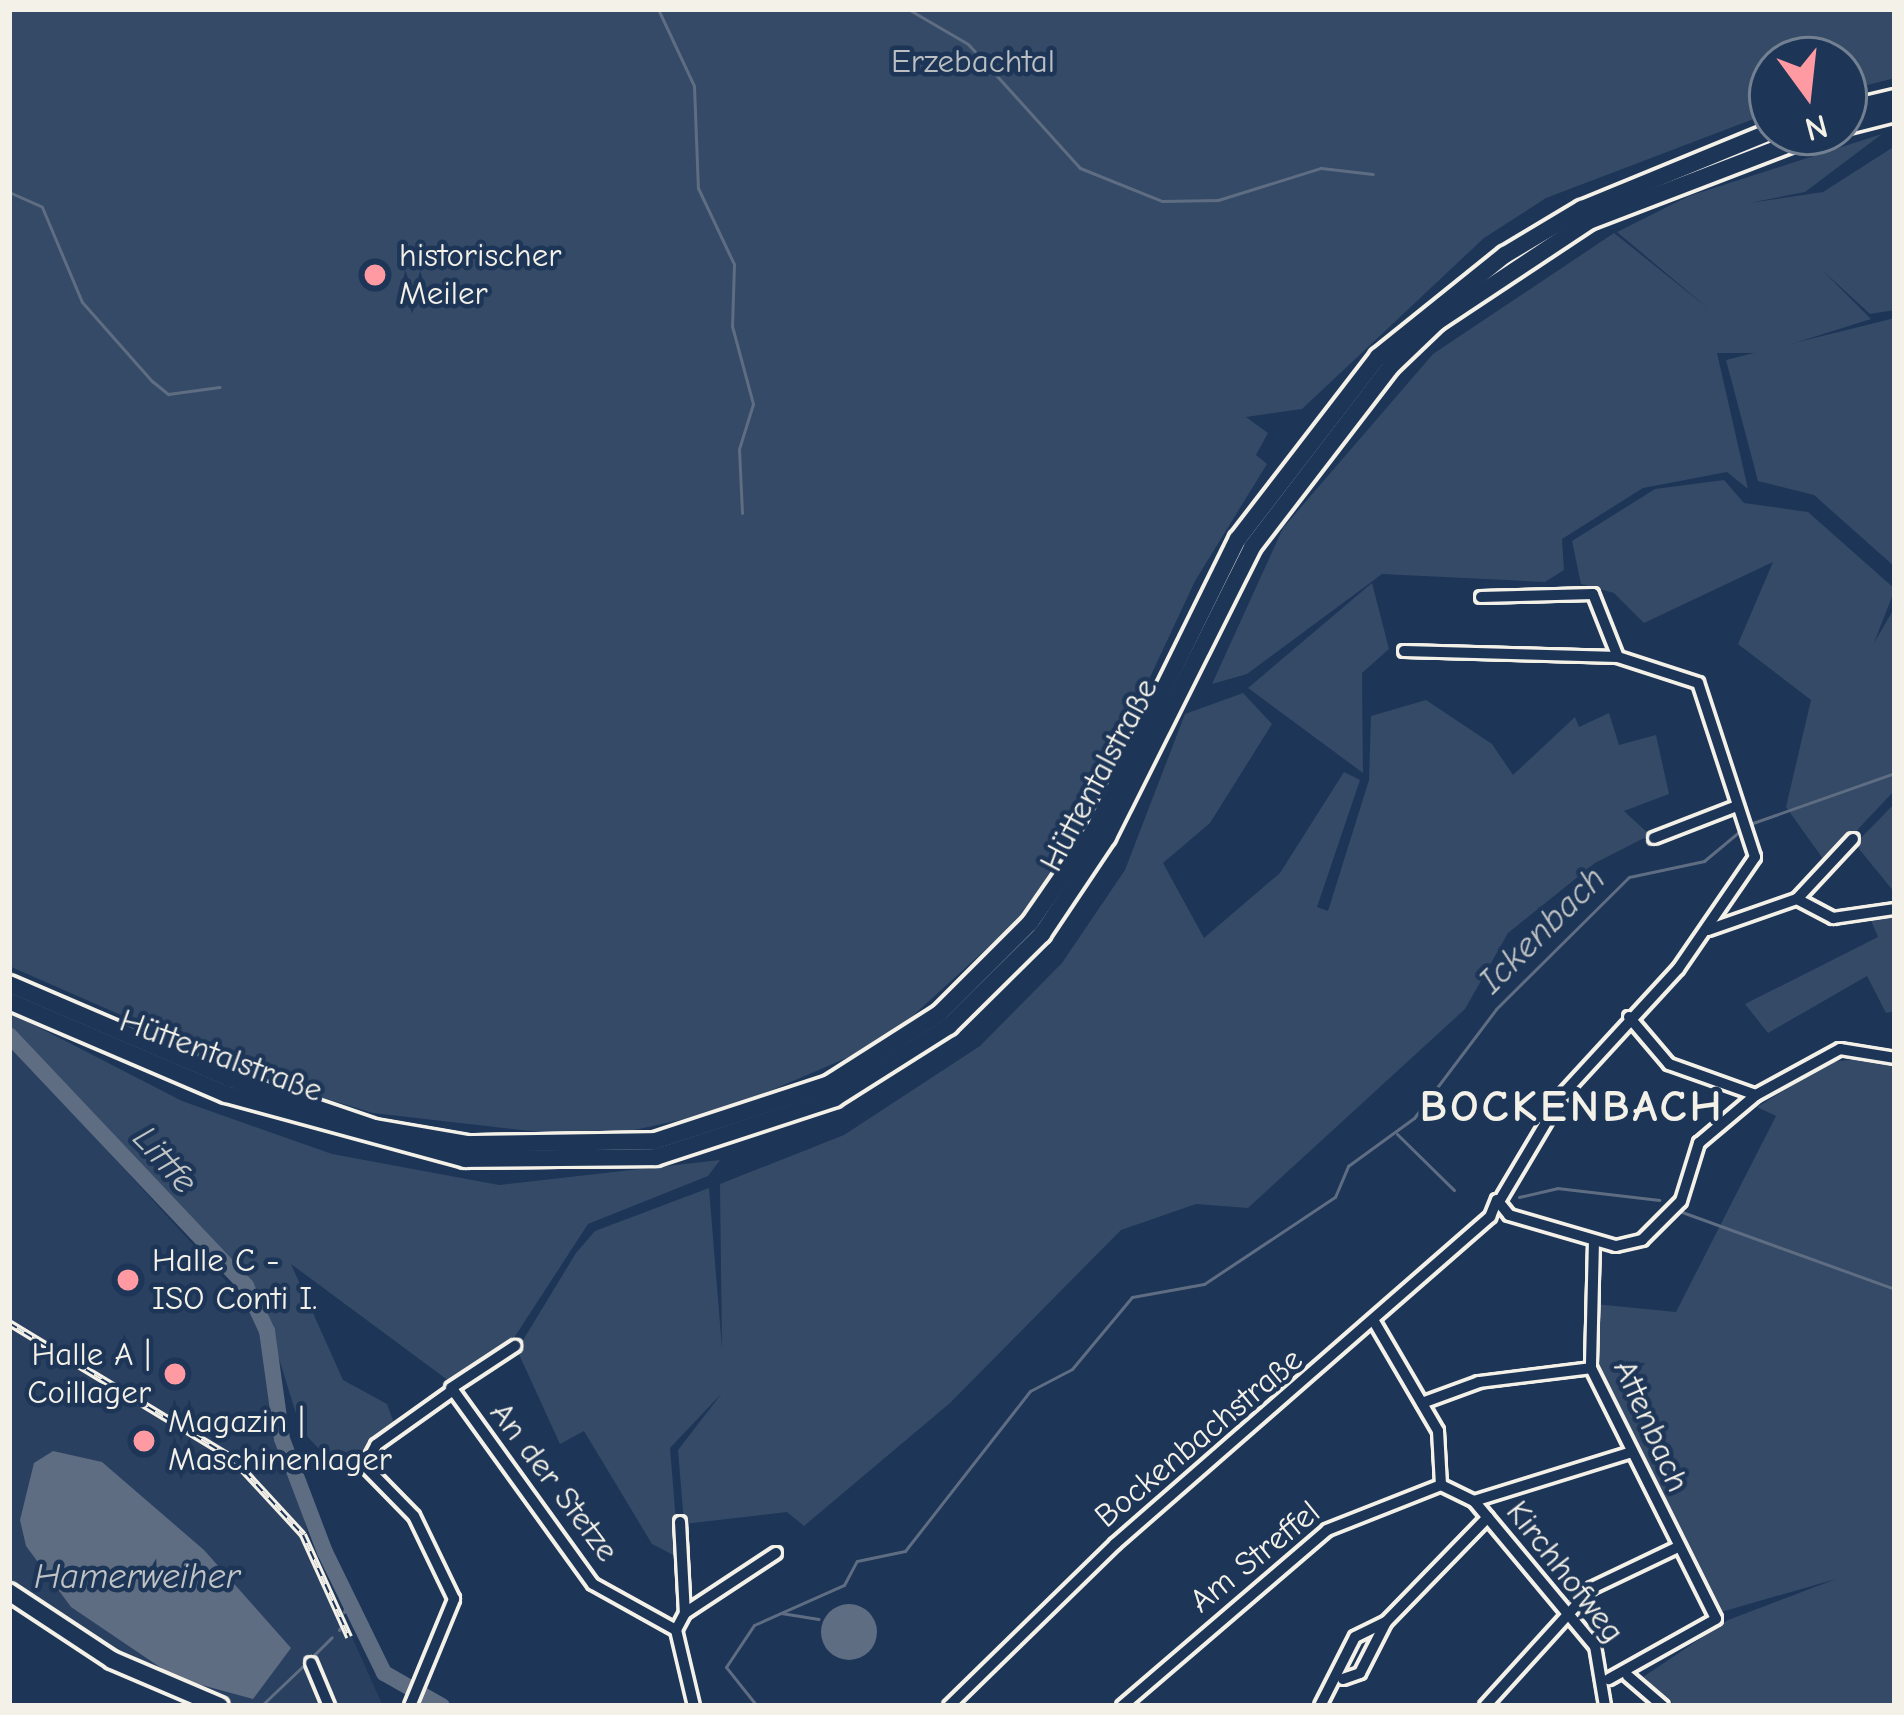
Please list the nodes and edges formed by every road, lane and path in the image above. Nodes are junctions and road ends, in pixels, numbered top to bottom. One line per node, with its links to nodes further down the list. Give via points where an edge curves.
1 (1748, 141): 15 (main road, Hüttentalstraße, via 1582,209 1378,357 1238,539 1095,829 1030,923 939,1014 829,1084 655,1141 467,1144 354,1121)
2 (1758, 156): 15 (main road, Hüttentalstraße, via 1589,221 1437,322 1390,367 1263,530 1107,837 1042,934 949,1026 835,1097 656,1157 488,1161 371,1141)
3 (1481, 597): 5 (street, via 1593,594)
4 (1404, 651): 5 (street)
5 (1618, 657): 6 (street, via 1698,682)
6 (1737, 806): 7 (street); 11 (street, via 1755,857)
7 (1654, 838)
8 (1852, 839): 9 (street)
9 (1797, 899): 10 (street, via 1834,918); 11 (street)
10 (1895, 909)
11 (1708, 930): 14 (street)
12 (9, 984): 15 (main road)
13 (9, 1001): 15 (main road)
14 (1629, 1017): 17 (street, via 1670,1064); 18 (street)
15 (88, 1030)
16 (1895, 1058): 17 (street, via 1840,1049)
17 (1756, 1095): 21 (street, via 1699,1143 1658,1232 1632,1244)
18 (1500, 1200): 19 (street); 20 (street, Bockenbachstraße)
19 (1509, 1216): 20 (street); 21 (street)
20 (1490, 1217): 22 (street, Bockenbachstraße)
21 (1594, 1241): 24 (street, Attenbach)
22 (1375, 1323): 26 (street); 47 (street, Bockenbachstraße, via 1114,1544)
23 (515, 1346): 25 (street, An der Stetze)
24 (1591, 1369): 26 (street, via 1479,1382); 27 (street, Attenbach)
25 (451, 1388): 38 (street, An der Stetze, via 593,1584); 43 (street, An der Stetze, via 376,1445 365,1466 414,1516 454,1599)
26 (1422, 1403): 28 (street, via 1442,1442)
27 (1629, 1454): 29 (street); 32 (street, Attenbach)
28 (1441, 1485): 29 (street, Kirchhofweg); 48 (street, Am Streffel, via 1327,1530)
29 (1474, 1501): 30 (street, Kirchhofweg)
30 (1488, 1517): 36 (street, Kirchhofweg); 37 (street)
31 (680, 1522): 35 (street)
32 (1678, 1547): 36 (street); 40 (street, Attenbach, via 1716,1618)
33 (776, 1552): 35 (street)
34 (9, 1592): 44 (main road, via 112,1660)
35 (685, 1613): 38 (street)
36 (1562, 1614): 42 (street, Kirchhofweg); 50 (street)
37 (1386, 1622): 41 (street, via 1360,1673); 41 (street, via 1355,1637)
38 (676, 1630): 46 (street)
39 (311, 1663): 45 (street)
40 (1628, 1676): 42 (street); 52 (street, Kirchhofweg)
41 (1343, 1679): 49 (street)
42 (1609, 1679): 51 (street)
43 (410, 1705)
44 (220, 1706)
45 (329, 1706)
46 (694, 1706)
47 (949, 1706)
48 (1122, 1706)
49 (1320, 1706)
50 (1485, 1706)
51 (1606, 1706)
52 (1663, 1706)

